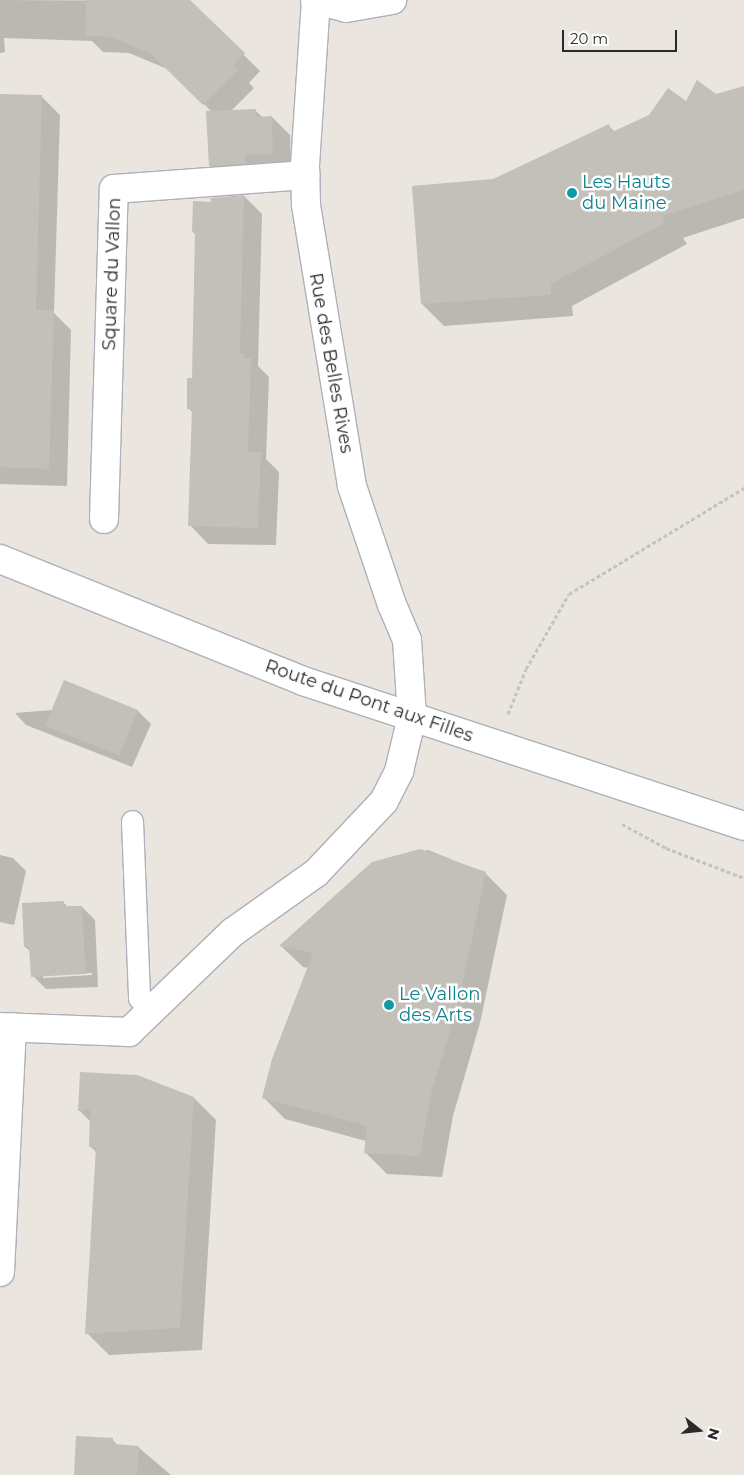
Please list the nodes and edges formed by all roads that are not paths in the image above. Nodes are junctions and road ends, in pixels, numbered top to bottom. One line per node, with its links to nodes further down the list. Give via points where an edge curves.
1 (315, 0): 2 (street, via 346,8); 3 (street, Rue des Belles Rives)
2 (392, 0)
3 (305, 175): 4 (street, Square du Vallon, via 114,189); 6 (street, Rue des Belles Rives, via 314,266 352,486 388,596 407,640)
4 (104, 519)
5 (0, 559): 6 (street, Route du Pont aux Filles, via 304,681)
6 (412, 717): 8 (street, Route du Pont aux Filles); 9 (street, Rue des Belles Rives, via 400,771 384,801 316,873 233,932)
7 (132, 821): 9 (lane, via 139,998)
8 (744, 826)
9 (152, 1012): 10 (street, Rue des Belles Rives, via 129,1032)
10 (6, 1027): 11 (street)
11 (0, 1272)

